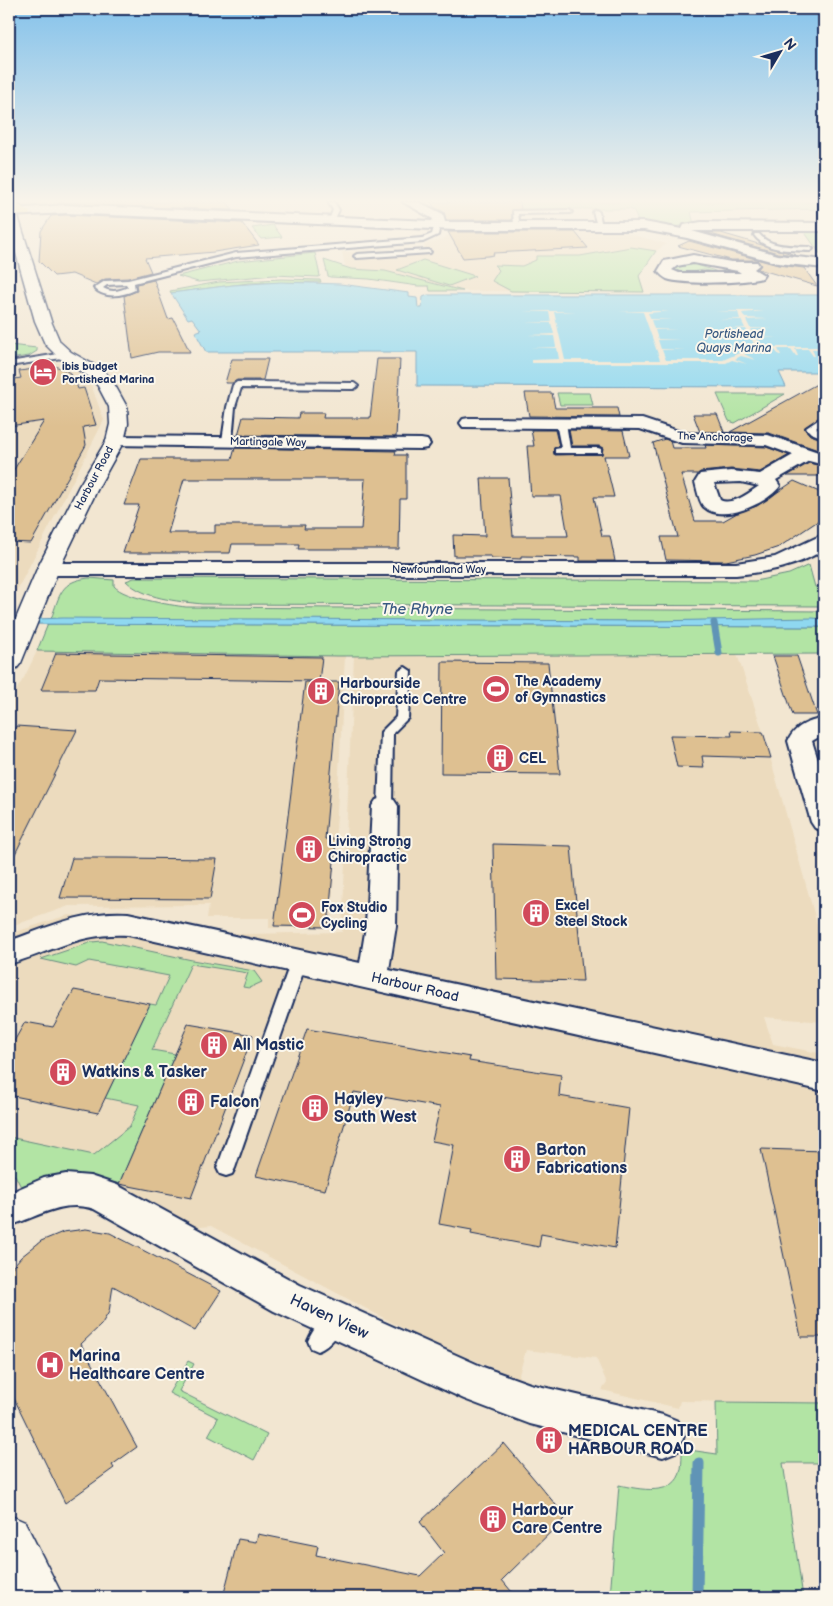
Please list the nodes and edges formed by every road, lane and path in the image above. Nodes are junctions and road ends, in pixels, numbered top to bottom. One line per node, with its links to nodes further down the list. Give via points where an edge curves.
1 (31, 277): 6 (street, Harbour Road, via 53,344)
2 (147, 277): 5 (lane)
3 (679, 277): 4 (street)
4 (749, 277)
5 (128, 282)
6 (65, 355): 7 (lane); 13 (street, Harbour Road, via 106,384 118,407 119,424)
7 (9, 364)
8 (354, 386): 14 (lane, via 237,385)
9 (824, 419): 12 (lane, via 810,428)
10 (469, 423): 11 (street, The Anchorage, via 504,429)
11 (560, 423): 16 (lane, via 562,451); 17 (street, The Anchorage, via 642,424 682,438 768,440)
12 (824, 435)
13 (114, 441): 14 (street, Martingale Way); 20 (street, Harbour Road)
14 (228, 441): 15 (street, Martingale Way)
15 (421, 444)
16 (598, 451)
17 (819, 457): 18 (street, The Anchorage)
18 (762, 480)
19 (824, 540): 20 (street, Newfoundland Way, via 790,560 736,569)
20 (48, 569): 21 (street, Harbour Road)
21 (12, 655)
22 (404, 671): 24 (lane, via 402,718 387,732)
23 (824, 726): 25 (street, via 803,733 800,741)
24 (385, 806): 28 (street, via 381,926)
25 (824, 822)
26 (9, 953): 27 (street, Harbour Road, via 83,926 112,922)
27 (299, 961): 28 (street, Harbour Road); 30 (lane)
28 (373, 977): 29 (street, Harbour Road)
29 (824, 1077)
30 (226, 1168)
31 (9, 1210): 32 (street, Haven View, via 59,1190 93,1191 287,1298 327,1331 530,1404)
32 (663, 1436)
33 (9, 1538): 34 (street)
34 (38, 1597)

